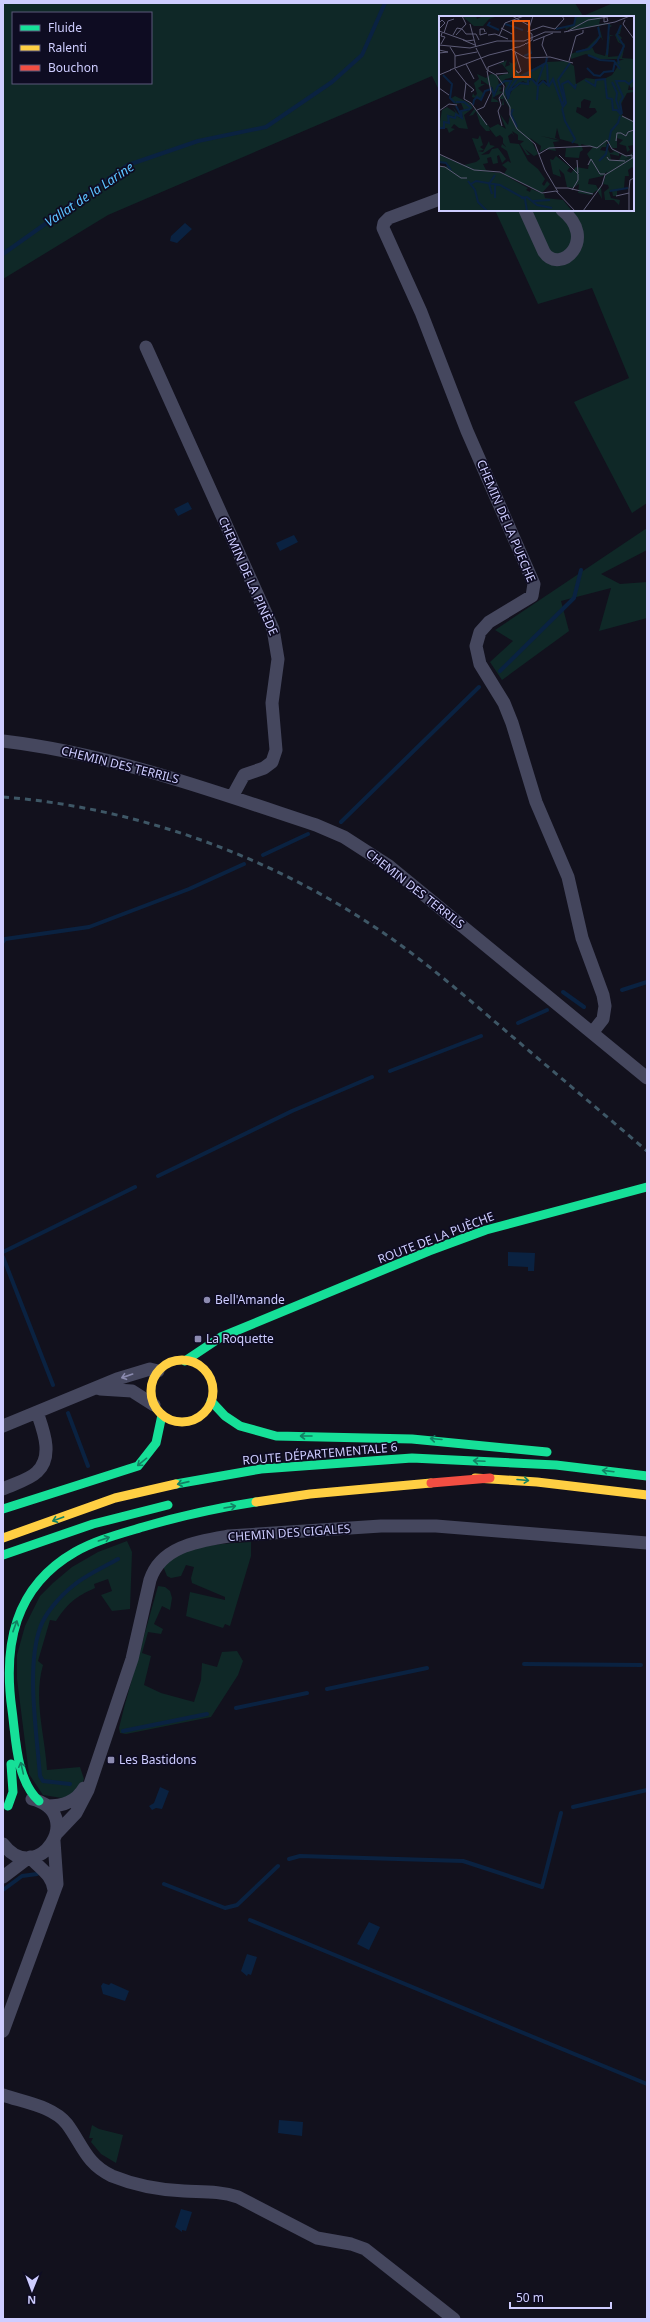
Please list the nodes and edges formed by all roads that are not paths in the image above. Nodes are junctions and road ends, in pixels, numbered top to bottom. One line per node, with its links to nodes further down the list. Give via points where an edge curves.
1 (439, 199): 7 (street, CHEMIN DE LA PUECHE, via 390,218 384,223 383,228 421,312 467,431 534,584 532,596 489,622 480,632 476,646 480,664 507,710 536,802 568,877 582,938 605,1006 603,1019)
2 (525, 211): 3 (street, via 544,252 553,260 569,256 574,250 577,238 577,226 573,218)
3 (563, 211)
4 (146, 347): 6 (street, CHEMIN DE LA PINÈDE, via 273,629 276,641 278,659 272,712 276,750 272,762 264,768 244,775)
5 (3, 742): 6 (street, CHEMIN DES TERRILS, via 83,754 136,767)
6 (232, 797): 7 (street, CHEMIN DES TERRILS, via 316,825 365,849 390,866)
7 (592, 1033): 8 (street, CHEMIN DES TERRILS)
8 (647, 1078)
9 (647, 1187): 10 (main road, ROUTE DE LA PUÈCHE, via 486,1230)
10 (239, 1329): 11 (main road, ROUTE DE LA PUÈCHE); 12 (main road, ROUTE DE LA PUÈCHE, via 221,1337)
11 (215, 1354)
12 (185, 1361): 14 (main road, via 166,1365); 15 (main road, via 197,1365)
13 (210, 1363): 15 (main road)
14 (158, 1371): 16 (street, one-way to 16, via 150,1369 138,1372); 18 (main road, via 151,1391)
15 (209, 1378): 17 (main road, via 212,1389)
16 (96, 1389): 18 (street, via 132,1391); 19 (street)
17 (211, 1401): 20 (main road, via 202,1415 194,1419 178,1422); 22 (main road, one-way to 17, via 416,1438 276,1436 255,1433 235,1424)
18 (154, 1404): 20 (main road)
19 (37, 1412): 21 (street); 28 (street, via 47,1446 44,1460 38,1472)
20 (162, 1415): 31 (main road, one-way to 31, via 161,1431 154,1451 138,1466)
21 (3, 1426)
22 (559, 1453)
23 (604, 1461): 24 (main road)
24 (647, 1470)
25 (647, 1476): 32 (main road, ROUTE DÉPARTEMENTALE 6, one-way to 32, via 556,1465 412,1458 261,1469 207,1477 115,1498)
26 (490, 1478): 27 (main road, via 351,1481); 29 (main road, one-way to 29); 37 (main road, one-way to 26, via 33,1798 26,1787 7,1682 6,1660 21,1607 41,1579 68,1556 99,1541 154,1523 206,1511 296,1496)
27 (281, 1488)
28 (3, 1489)
29 (647, 1495)
30 (175, 1504): 34 (main road, via 93,1524)
31 (3, 1509)
32 (3, 1538)
33 (647, 1543): 36 (street, CHEMIN DES CIGALES, via 436,1526 381,1526 230,1536 205,1540 182,1548 166,1555 152,1573 132,1659)
34 (3, 1555)
35 (4, 1730): 38 (main road, via 13,1780 13,1792)
36 (92, 1774): 37 (street, CHEMIN DES CIGALES, via 82,1792 72,1801 59,1806); 39 (street, CHEMIN DES CIGALES, via 88,1790 76,1813)
37 (43, 1804): 38 (street, CHEMIN DES CIGALES, via 23,1799); 39 (street, via 54,1814)
38 (6, 1809)
39 (55, 1837): 41 (street, CHEMIN DES CIGALES, via 44,1852); 44 (street, via 58,1884)
40 (4, 1845): 41 (street, via 11,1852); 42 (street)
41 (29, 1858): 43 (street, CHEMIN DES CIGALES); 44 (street, via 45,1870 53,1881)
42 (3, 1859)
43 (3, 1877)
44 (54, 1893): 45 (street)
45 (3, 2031)
46 (3, 2095): 47 (street, via 56,2114 93,2163 113,2176 152,2187 228,2194 317,2238 358,2246)
47 (454, 2319)

